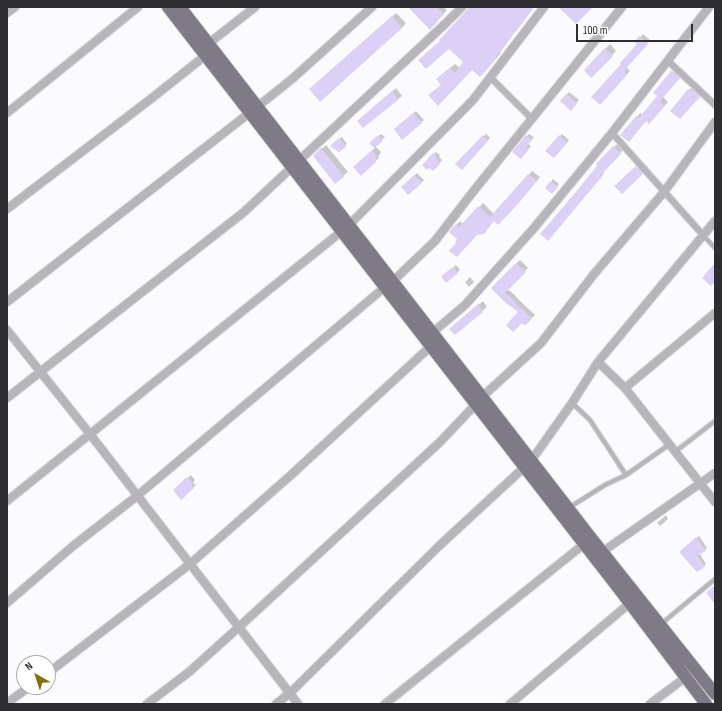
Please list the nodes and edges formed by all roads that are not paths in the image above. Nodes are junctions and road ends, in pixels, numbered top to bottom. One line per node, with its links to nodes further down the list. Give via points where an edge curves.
1 (15, 7): 11 (street)
2 (138, 7): 17 (street)
3 (168, 7): 12 (main road)
4 (180, 7): 12 (main road)
5 (255, 7): 12 (street)
6 (372, 7): 16 (street)
7 (462, 7): 21 (street)
8 (544, 7): 14 (street)
9 (622, 7): 18 (street)
10 (709, 7): 13 (street)
11 (7, 13)
12 (207, 49): 16 (main road); 23 (street, via 146,103)
13 (668, 61): 15 (street); 20 (street)
14 (491, 78): 18 (street); 25 (street, via 473,100)
15 (715, 105)
16 (254, 110): 21 (main road); 29 (street)
17 (7, 113)
18 (532, 119): 28 (street, via 435,241)
19 (715, 122): 22 (street)
20 (612, 133): 22 (street); 33 (street, via 534,228 464,305)
21 (295, 163): 25 (main road); 36 (street, via 244,212)
22 (664, 192): 26 (street); 39 (street, via 594,274 541,343)
23 (7, 209)
24 (715, 221): 26 (street)
25 (346, 228): 28 (main road); 42 (street)
26 (703, 235): 27 (lane); 35 (street)
27 (715, 248)
28 (389, 284): 31 (main road); 49 (street)
29 (7, 302)
30 (715, 313): 37 (street)
31 (416, 319): 33 (main road); 34 (main road)
32 (7, 330): 36 (street)
33 (432, 333): 39 (main road)
34 (431, 346): 39 (main road); 55 (street)
35 (598, 362): 37 (street); 40 (street)
36 (40, 373): 38 (street); 42 (street)
37 (625, 388): 43 (street)
38 (7, 398)
39 (479, 401): 45 (main road); 60 (street, via 440,442)
40 (572, 403): 45 (street); 47 (lane, via 590,420)
41 (715, 421): 44 (lane)
42 (90, 434): 49 (street); 50 (street)
43 (670, 444): 44 (street); 47 (lane)
44 (676, 451): 48 (street)
45 (528, 464): 52 (main road); 53 (main road); 63 (street, via 438,546)
46 (715, 473): 48 (street)
47 (626, 475): 52 (lane)
48 (701, 484): 51 (street); 54 (street)
49 (137, 496): 55 (street); 57 (street, via 73,546)
50 (7, 501)
51 (715, 502)
52 (568, 508): 54 (main road)
53 (584, 544): 58 (main road); 70 (street)
54 (602, 552): 59 (main road)
55 (190, 564): 60 (street); 61 (street)
56 (715, 579): 59 (lane)
57 (7, 603)
58 (630, 603): 62 (main road); 71 (street)
59 (660, 625): 64 (main road)
60 (239, 627): 63 (street); 67 (street, via 189,672)
61 (56, 667)
62 (686, 677): 72 (street); 73 (main road)
63 (290, 693): 68 (street); 69 (street)
64 (715, 694)
65 (18, 695): 66 (street)
66 (7, 703)
67 (147, 704)
68 (276, 704)
69 (298, 704)
70 (385, 704)
71 (510, 704)
72 (650, 704)
73 (706, 704)

